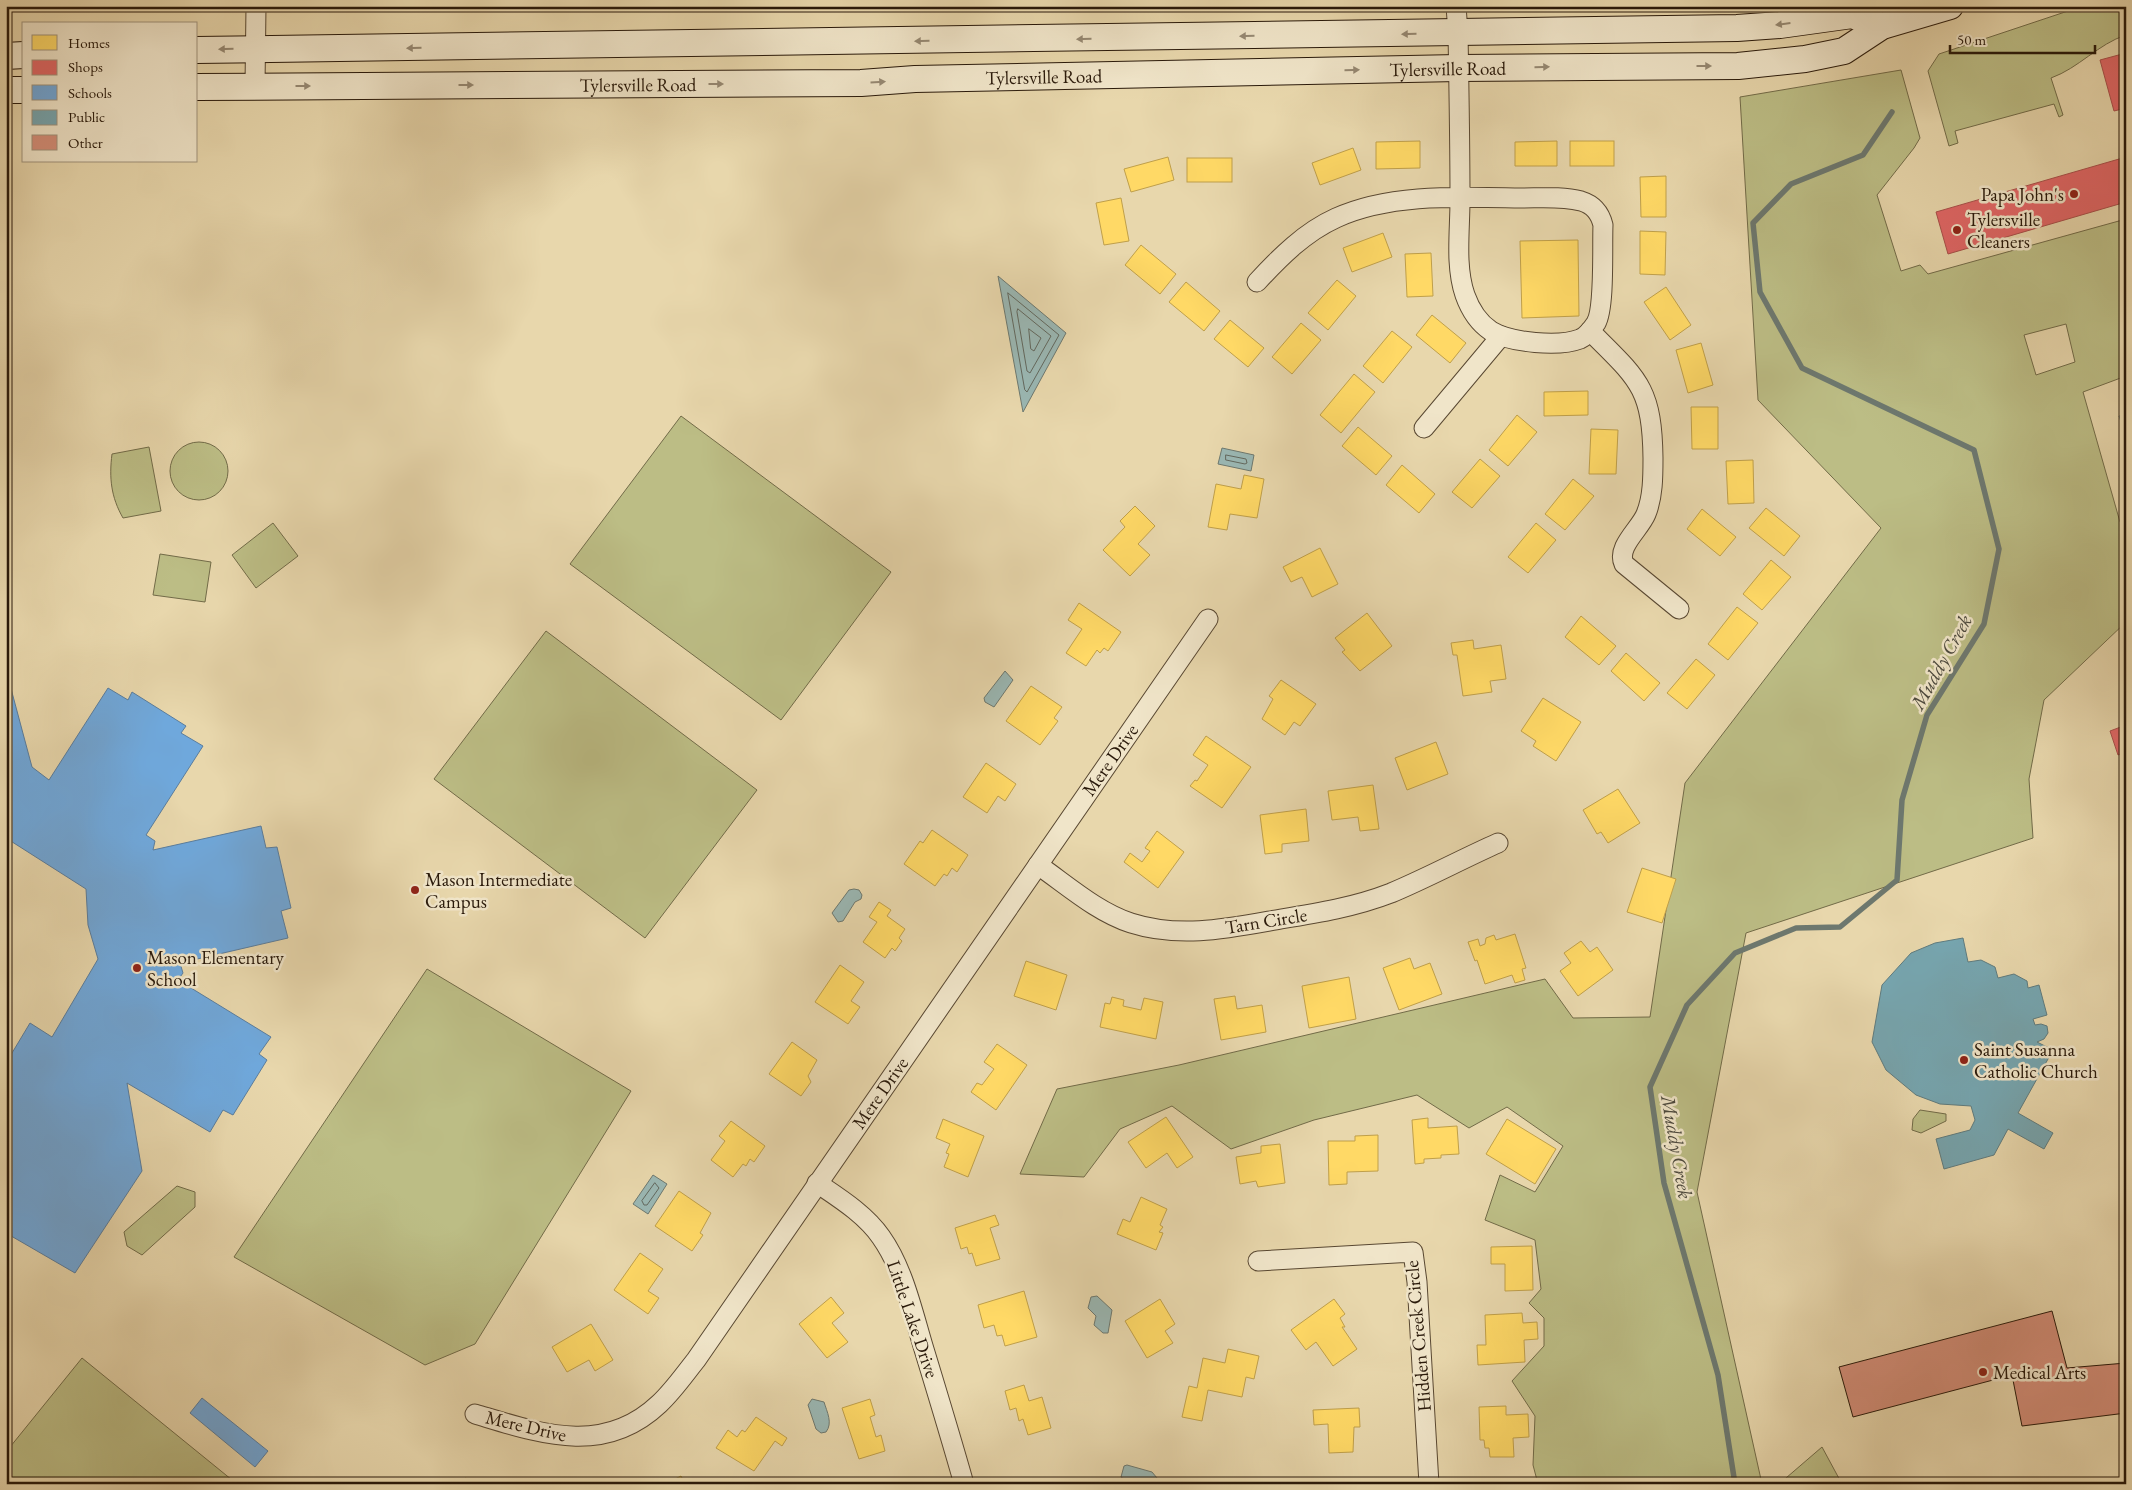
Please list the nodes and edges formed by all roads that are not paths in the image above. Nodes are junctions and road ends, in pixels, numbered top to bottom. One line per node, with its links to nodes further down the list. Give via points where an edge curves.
1 (256, 6): 6 (street)
2 (1456, 6): 5 (street)
3 (1950, 6): 4 (main road, Tylersville Road)
4 (1882, 26): 5 (main road, Tylersville Road, one-way to 5, via 1852,15 1736,28); 10 (main road, Tylersville Road, one-way to 4, via 1738,66 1805,60 1844,51)
5 (1458, 34): 6 (main road, Tylersville Road, one-way to 6); 10 (street)
6 (255, 49): 7 (main road, Tylersville Road, one-way to 7); 11 (street)
7 (198, 50)
8 (22, 55): 9 (main road)
9 (6, 56)
10 (1458, 68): 11 (main road, Tylersville Road, one-way to 10, via 861,83); 15 (street)
11 (255, 86): 12 (main road, Tylersville Road)
12 (198, 87)
13 (6, 90): 14 (main road)
14 (22, 90)
15 (1460, 198): 16 (street, via 1394,201 1337,217 1299,241); 17 (street, via 1566,198 1582,201 1596,210 1603,225 1599,314); 18 (street, via 1460,263 1465,293 1479,320)
16 (1257, 282)
17 (1590, 331): 18 (street, via 1580,339 1564,342 1520,341); 20 (street, via 1633,376 1648,401 1651,415 1653,472 1650,501 1646,514 1622,550 1621,558 1624,564)
18 (1501, 336): 19 (street)
19 (1424, 428)
20 (1680, 609)
21 (1208, 619): 23 (street, Mere Drive)
22 (1498, 843): 23 (street, Tarn Circle, via 1364,902 1336,910 1188,932 1159,930 1116,917)
23 (1038, 865): 24 (street, Mere Drive)
24 (817, 1183): 26 (street, Mere Drive, via 696,1360 648,1414 623,1428 581,1438 552,1435); 27 (street, Little Lake Drive, via 870,1224 888,1247 909,1298)
25 (1258, 1261): 28 (street, Hidden Creek Circle, via 1413,1252)
26 (475, 1414)
27 (964, 1484)
28 (1429, 1484)

